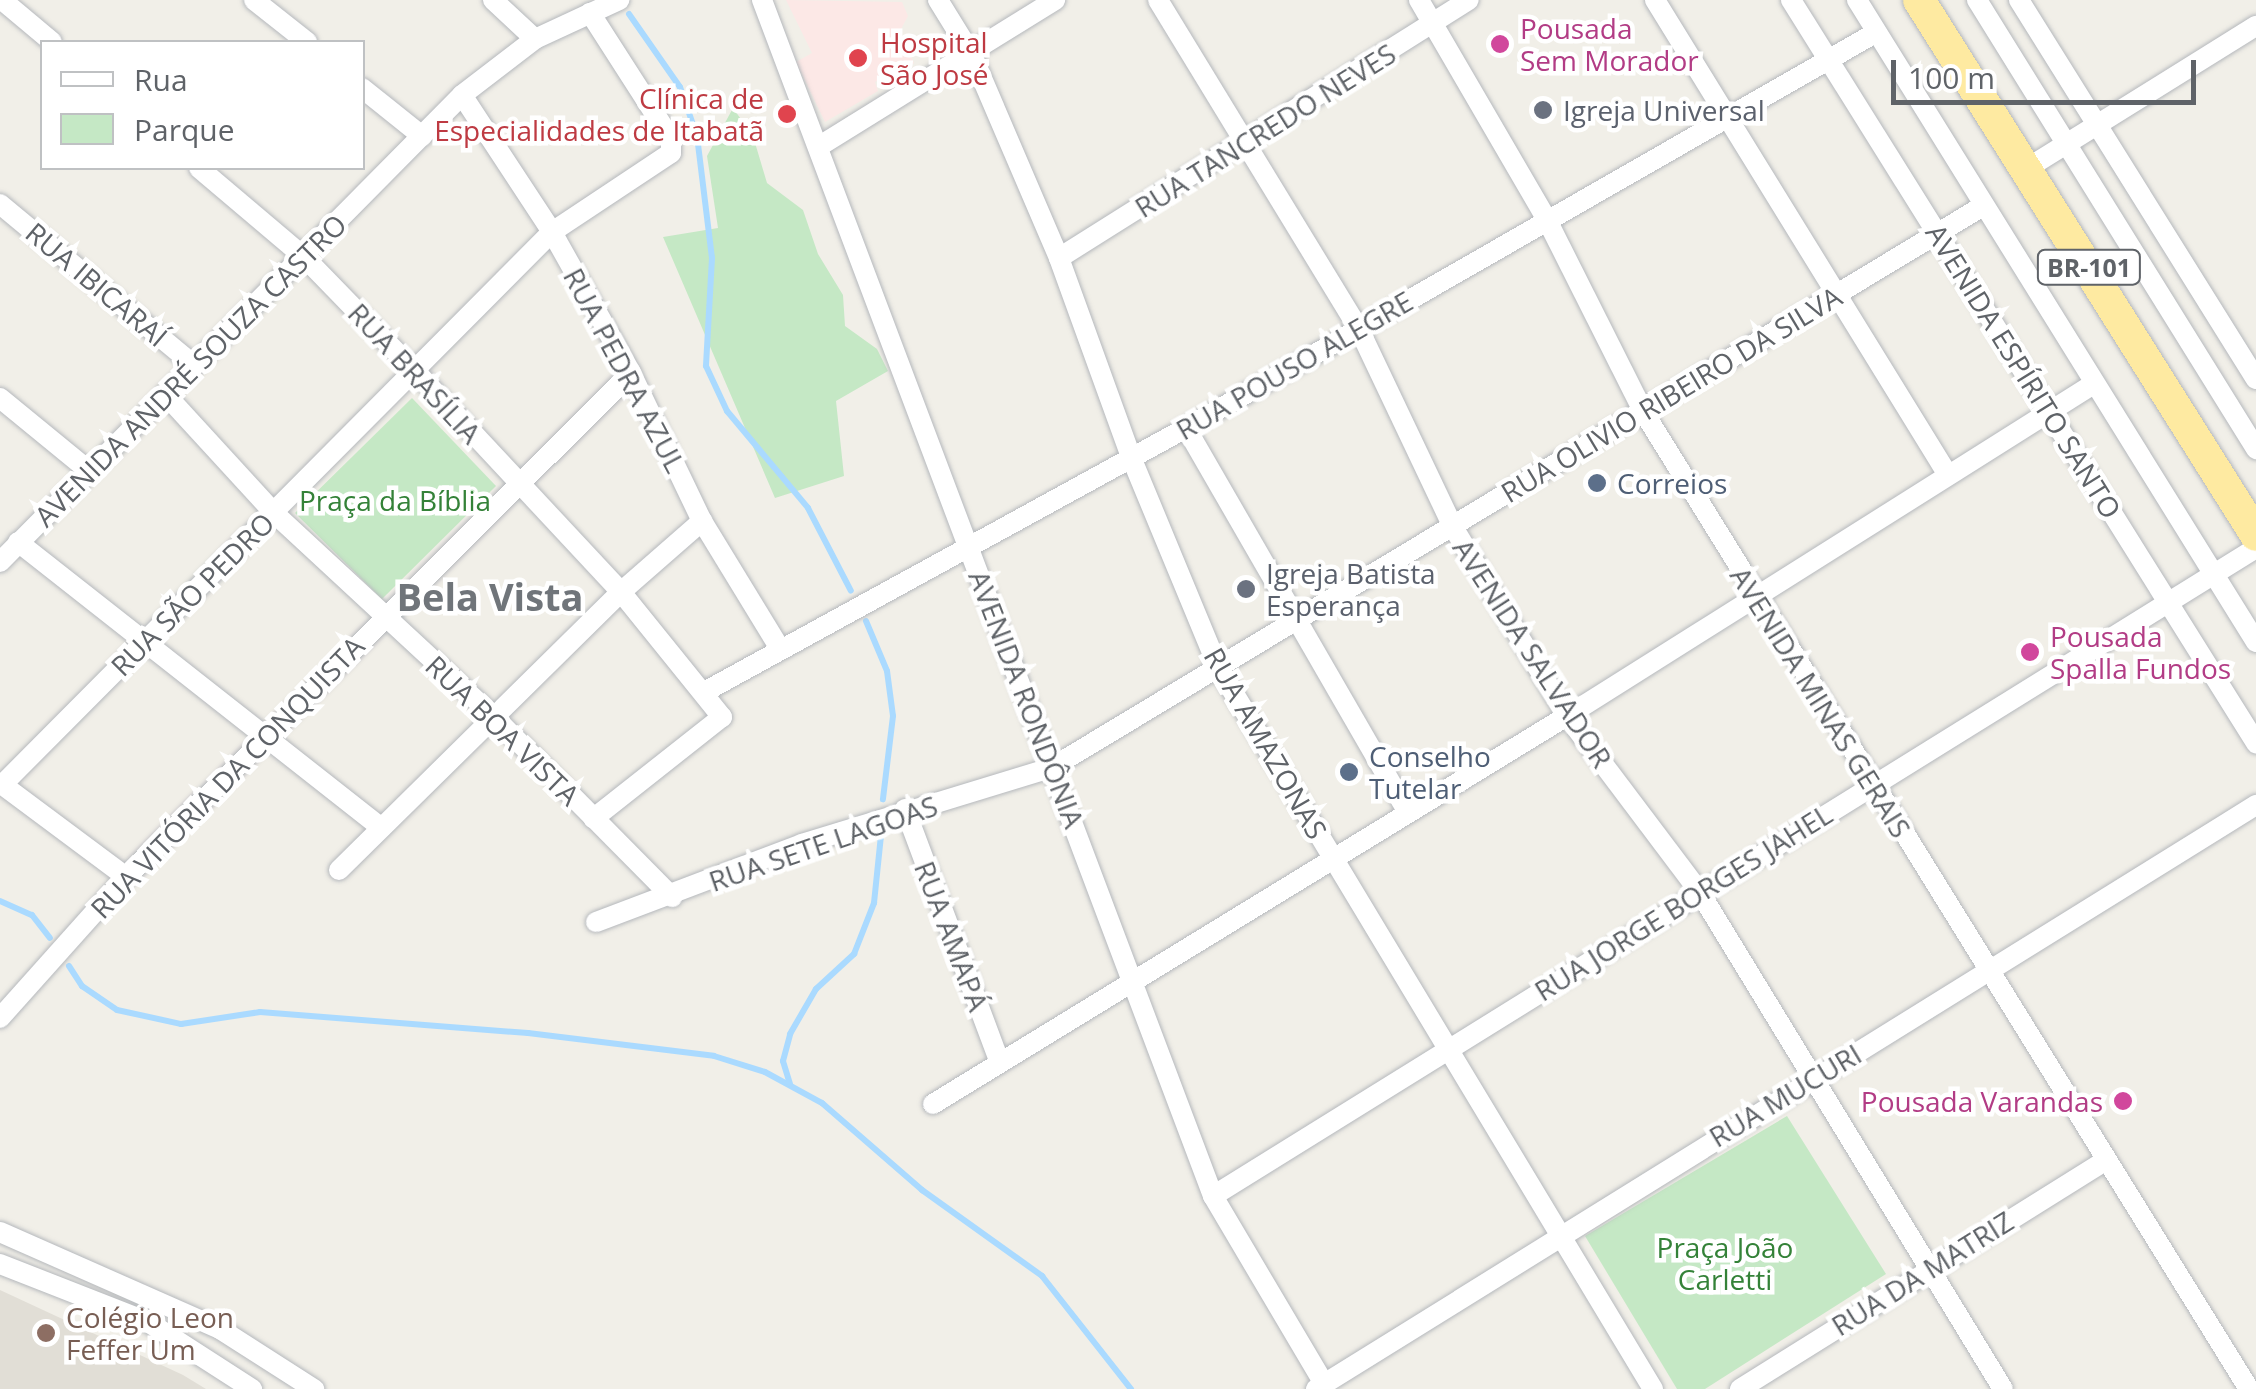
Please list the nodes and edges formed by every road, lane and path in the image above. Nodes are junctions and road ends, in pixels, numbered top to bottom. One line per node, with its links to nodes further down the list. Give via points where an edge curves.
1 (2, 0): 21 (street)
2 (254, 0): 22 (street)
3 (492, 0): 23 (street)
4 (619, 0): 17 (street, AVENIDA ANDRÉ SOUZA CASTRO)
5 (762, 0): 33 (street, AVENIDA RONDÔNIA)
6 (938, 0): 24 (street, RUA AMAZONAS)
7 (1055, 0): 24 (street)
8 (1158, 0): 32 (street, AVENIDA SALVADOR)
9 (1420, 0): 18 (street, AVENIDA MINAS GERAIS)
10 (1470, 0): 18 (street, RUA TANCREDO NEVES)
11 (1655, 0): 28 (street)
12 (1791, 0): 25 (street, AVENIDA ESPÍRITO SANTO)
13 (1857, 0): 20 (street, AVENIDA ESPÍRITO SANTO)
14 (1919, 0): 34 (highway, BR-101)
15 (1976, 0): 31 (street)
16 (2020, 0): 29 (street)
17 (590, 13): 23 (street, AVENIDA ANDRÉ SOUZA CASTRO); 39 (street, RUA SÃO PEDRO, via 671,139 672,153)
18 (1432, 24): 32 (street, RUA TANCREDO NEVES); 38 (street, AVENIDA MINAS GERAIS)
19 (2256, 26): 29 (street)
20 (1877, 32): 25 (street, RUA POUSO ALEGRE); 37 (street, AVENIDA ESPÍRITO SANTO)
21 (50, 40)
22 (304, 40)
23 (535, 40): 27 (street, AVENIDA ANDRÉ SOUZA CASTRO)
24 (972, 54): 33 (street); 42 (street, RUA AMAZONAS)
25 (1828, 60): 28 (street, RUA POUSO ALEGRE); 40 (street, AVENIDA ESPÍRITO SANTO)
26 (365, 90): 30 (street)
27 (462, 96): 30 (street, AVENIDA ANDRÉ SOUZA CASTRO); 39 (street, RUA PEDRA AZUL)
28 (1724, 119): 38 (street, RUA POUSO ALEGRE); 43 (street)
29 (2099, 125): 31 (street); 48 (street)
30 (422, 136): 41 (street, AVENIDA ANDRÉ SOUZA CASTRO)
31 (2067, 143): 34 (street); 55 (street)
32 (1249, 144): 42 (street, RUA TANCREDO NEVES); 44 (street, AVENIDA SALVADOR)
33 (818, 147): 65 (street, AVENIDA RONDÔNIA)
34 (2026, 169): 63 (highway, BR-101)
35 (201, 170): 41 (street, RUA BRASÍLIA)
36 (0, 204): 45 (street, RUA IBICARAÍ)
37 (1983, 206): 40 (street, RUA OLIVIO RIBEIRO DA SILVA); 49 (street, AVENIDA ESPÍRITO SANTO)
38 (1546, 218): 44 (street, RUA POUSO ALEGRE); 52 (street, AVENIDA MINAS GERAIS)
39 (552, 232): 46 (street, RUA SÃO PEDRO); 47 (street, RUA PEDRA AZUL)
40 (1938, 233): 43 (street, RUA OLIVIO RIBEIRO DA SILVA); 53 (street, AVENIDA ESPÍRITO SANTO)
41 (304, 256): 45 (street, AVENIDA ANDRÉ SOUZA CASTRO); 46 (street, RUA BRASÍLIA)
42 (1059, 258): 56 (street, RUA AMAZONAS)
43 (1835, 295): 52 (street, RUA OLIVIO RIBEIRO DA SILVA); 58 (street)
44 (1359, 329): 54 (street, RUA POUSO ALEGRE); 62 (street, AVENIDA SALVADOR)
45 (194, 364): 50 (street, AVENIDA ANDRÉ SOUZA CASTRO)
46 (415, 371): 59 (street, RUA BRASÍLIA); 60 (street, RUA SÃO PEDRO)
47 (631, 373): 59 (street, RUA VITÓRIA DA CONQUISTA); 61 (street, RUA PEDRA AZUL)
48 (2256, 379)
49 (2092, 384): 53 (street); 68 (street, AVENIDA ESPÍRITO SANTO)
50 (165, 394): 57 (street, AVENIDA ANDRÉ SOUZA CASTRO); 60 (street, RUA BOA VISTA)
51 (0, 398): 57 (street)
52 (1643, 411): 62 (street, RUA OLIVIO RIBEIRO DA SILVA); 70 (street, AVENIDA MINAS GERAIS)
53 (2049, 411): 58 (street); 71 (street, AVENIDA ESPÍRITO SANTO)
54 (1186, 428): 56 (street, RUA POUSO ALEGRE); 73 (street)
55 (2256, 450)
56 (1131, 458): 65 (street, RUA POUSO ALEGRE); 77 (street, RUA AMAZONAS)
57 (88, 470): 64 (street, AVENIDA ANDRÉ SOUZA CASTRO)
58 (1948, 475): 70 (street)
59 (518, 484): 69 (street, RUA BRASÍLIA); 72 (street, RUA VITÓRIA DA CONQUISTA)
60 (274, 513): 72 (street, RUA BOA VISTA); 74 (street, RUA SÃO PEDRO)
61 (702, 522): 69 (street); 76 (street, RUA PEDRA AZUL)
62 (1453, 527): 73 (street, RUA OLIVIO RIBEIRO DA SILVA); 79 (street, AVENIDA SALVADOR)
63 (2256, 535)
64 (18, 542): 67 (street, AVENIDA ANDRÉ SOUZA CASTRO); 74 (street)
65 (969, 546): 76 (street, RUA POUSO ALEGRE); 83 (street, AVENIDA RONDÔNIA)
66 (2256, 548): 68 (street, RUA JORGE BORGES JAHEL)
67 (0, 562)
68 (2212, 573): 71 (street, RUA JORGE BORGES JAHEL); 75 (street, AVENIDA ESPÍRITO SANTO)
69 (621, 592): 78 (street, RUA BRASÍLIA); 80 (street)
70 (1756, 597): 79 (street); 85 (street, AVENIDA MINAS GERAIS)
71 (2168, 601): 82 (street, AVENIDA ESPÍRITO SANTO); 85 (street, RUA JORGE BORGES JAHEL)
72 (384, 617): 80 (street, RUA BOA VISTA); 81 (street, RUA VITÓRIA DA CONQUISTA)
73 (1294, 621): 77 (street, RUA OLIVIO RIBEIRO DA SILVA); 88 (street)
74 (142, 642): 81 (street); 84 (street, RUA SÃO PEDRO)
75 (2256, 642)
76 (780, 649): 78 (street, RUA POUSO ALEGRE)
77 (1218, 668): 83 (street, RUA OLIVIO RIBEIRO DA SILVA); 91 (street, RUA AMAZONAS)
78 (706, 690): 89 (street, RUA BRASÍLIA, via 722,717)
79 (1567, 716): 88 (street); 94 (street, AVENIDA SALVADOR)
80 (495, 718): 89 (street, RUA BOA VISTA); 90 (street)
81 (263, 738): 90 (street); 93 (street, RUA VITÓRIA DA CONQUISTA)
82 (2256, 742)
83 (1051, 768): 87 (street, RUA SETE LAGOAS); 98 (street, AVENIDA RONDÔNIA)
84 (1, 784): 93 (street)
85 (1872, 785): 94 (street, RUA JORGE BORGES JAHEL); 97 (street, AVENIDA MINAS GERAIS)
86 (2256, 805): 97 (street, RUA MUCURI)
87 (905, 810): 95 (street, RUA SETE LAGOAS); 101 (street, RUA AMAPÁ)
88 (1408, 814): 91 (street)
89 (594, 819): 95 (street, RUA BOA VISTA)
90 (381, 828): 92 (street)
91 (1332, 859): 98 (street); 100 (street, RUA AMAZONAS)
92 (339, 870)
93 (126, 877): 99 (street, RUA VITÓRIA DA CONQUISTA)
94 (1699, 891): 100 (street, RUA JORGE BORGES JAHEL); 102 (street, AVENIDA SALVADOR)
95 (672, 897): 96 (street, RUA SETE LAGOAS)
96 (596, 922)
97 (1987, 974): 102 (street, RUA MUCURI); 104 (street, AVENIDA MINAS GERAIS)
98 (1137, 982): 101 (street); 105 (street, AVENIDA RONDÔNIA)
99 (0, 1018)
100 (1448, 1047): 105 (street, RUA JORGE BORGES JAHEL); 107 (street, RUA AMAZONAS)
101 (1000, 1062): 103 (street)
102 (1811, 1078): 107 (street, RUA MUCURI); 109 (street, AVENIDA SALVADOR)
103 (933, 1104)
104 (2106, 1160): 109 (street, RUA DA MATRIZ); 116 (street, AVENIDA MINAS GERAIS)
105 (1213, 1196): 110 (street, AVENIDA RONDÔNIA)
106 (0, 1232): 112 (street, via 220,1329)
107 (1561, 1233): 110 (street, RUA MUCURI); 113 (street, RUA AMAZONAS)
108 (0, 1264): 111 (street, via 148,1322)
109 (1932, 1264): 114 (street, RUA DA MATRIZ); 115 (street, AVENIDA SALVADOR)
110 (1320, 1386)
111 (252, 1389)
112 (314, 1389)
113 (1653, 1389)
114 (1740, 1389)
115 (2003, 1389)
116 (2249, 1389)

